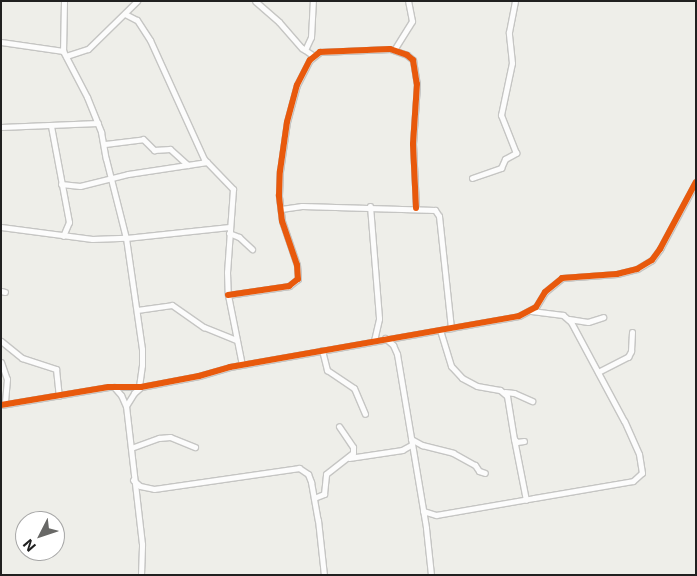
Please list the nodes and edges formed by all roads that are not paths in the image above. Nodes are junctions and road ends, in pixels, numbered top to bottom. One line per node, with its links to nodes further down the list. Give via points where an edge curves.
1 (64, 1): 9 (street)
2 (137, 1): 7 (street)
3 (255, 1): 10 (street)
4 (313, 1): 10 (street, via 312,30)
5 (408, 1): 11 (street, via 412,20)
6 (515, 1): 21 (street, via 509,32 512,63 501,115 516,153 506,159 503,167)
7 (126, 14): 12 (street, via 88,49); 18 (street, via 137,20 150,40)
8 (1, 42): 9 (street)
9 (63, 50): 12 (street)
10 (305, 50): 13 (street)
11 (394, 50): 13 (street, via 327,51); 25 (street, via 407,54 416,69 413,144)
12 (66, 56): 14 (street)
13 (314, 56): 26 (street, via 300,76 290,110 280,171)
14 (98, 123): 15 (street); 17 (street)
15 (51, 126): 16 (street); 23 (street)
16 (1, 127)
17 (105, 144): 19 (street, via 143,139 154,150 170,150); 20 (street)
18 (207, 162): 19 (street); 28 (street, via 234,189)
19 (188, 165): 20 (street)
20 (112, 178): 23 (street, via 80,186); 30 (street)
21 (472, 178)
22 (696, 182): 34 (street, via 652,260 637,269 617,274 562,278 549,288 536,308)
23 (61, 184): 29 (street, via 69,222)
24 (370, 206): 25 (street); 26 (street); 42 (street, via 379,318)
25 (416, 208): 37 (street, via 432,208 438,213)
26 (281, 209): 32 (street, via 298,279 289,286)
27 (1, 227): 29 (street)
28 (229, 230): 30 (street); 31 (street); 32 (street)
29 (63, 236): 30 (street)
30 (126, 238): 33 (street)
31 (252, 249)
32 (228, 295): 41 (street)
33 (137, 310): 41 (street, via 172,305 204,327); 49 (street, via 142,361)
34 (530, 310): 36 (street, via 563,315); 37 (street, via 519,316)
35 (603, 317): 36 (street, via 588,322)
36 (569, 319): 47 (street)
37 (452, 328): 38 (street)
38 (440, 330): 40 (street); 50 (street, via 451,366 462,378 477,386)
39 (632, 332): 47 (street, via 628,357)
40 (385, 338): 42 (street); 57 (street, via 397,354)
41 (237, 340): 46 (street)
42 (374, 340): 44 (street)
43 (1, 341): 51 (street, via 22,358 56,369)
44 (322, 350): 46 (street); 55 (street, via 327,370 354,388)
45 (1, 362): 53 (street, via 7,379)
46 (242, 365): 49 (street)
47 (598, 372): 67 (street, via 639,454 642,473 633,481)
48 (113, 387): 49 (street); 51 (street); 54 (street, via 124,398)
49 (140, 387): 54 (street)
50 (504, 392): 52 (street); 58 (street, via 508,398)
51 (59, 396): 53 (street)
52 (532, 401)
53 (3, 404)
54 (126, 406): 62 (street)
55 (365, 414)
56 (339, 426): 63 (street, via 354,450)
57 (411, 438): 60 (street); 64 (street, via 422,445 453,453)
58 (514, 440): 59 (street); 67 (street)
59 (524, 441)
60 (411, 445): 63 (street, via 402,450); 68 (street)
61 (195, 447): 62 (street, via 170,437)
62 (131, 448): 65 (street)
63 (348, 458): 66 (street, via 326,474 324,494)
64 (484, 473)
65 (134, 480): 66 (street, via 140,486 154,489 293,467 308,474); 69 (street, via 142,544)
66 (314, 498): 70 (street)
67 (526, 500): 68 (street, via 436,515)
68 (424, 511): 71 (street)
69 (140, 575)
70 (324, 575)
71 (431, 575)

